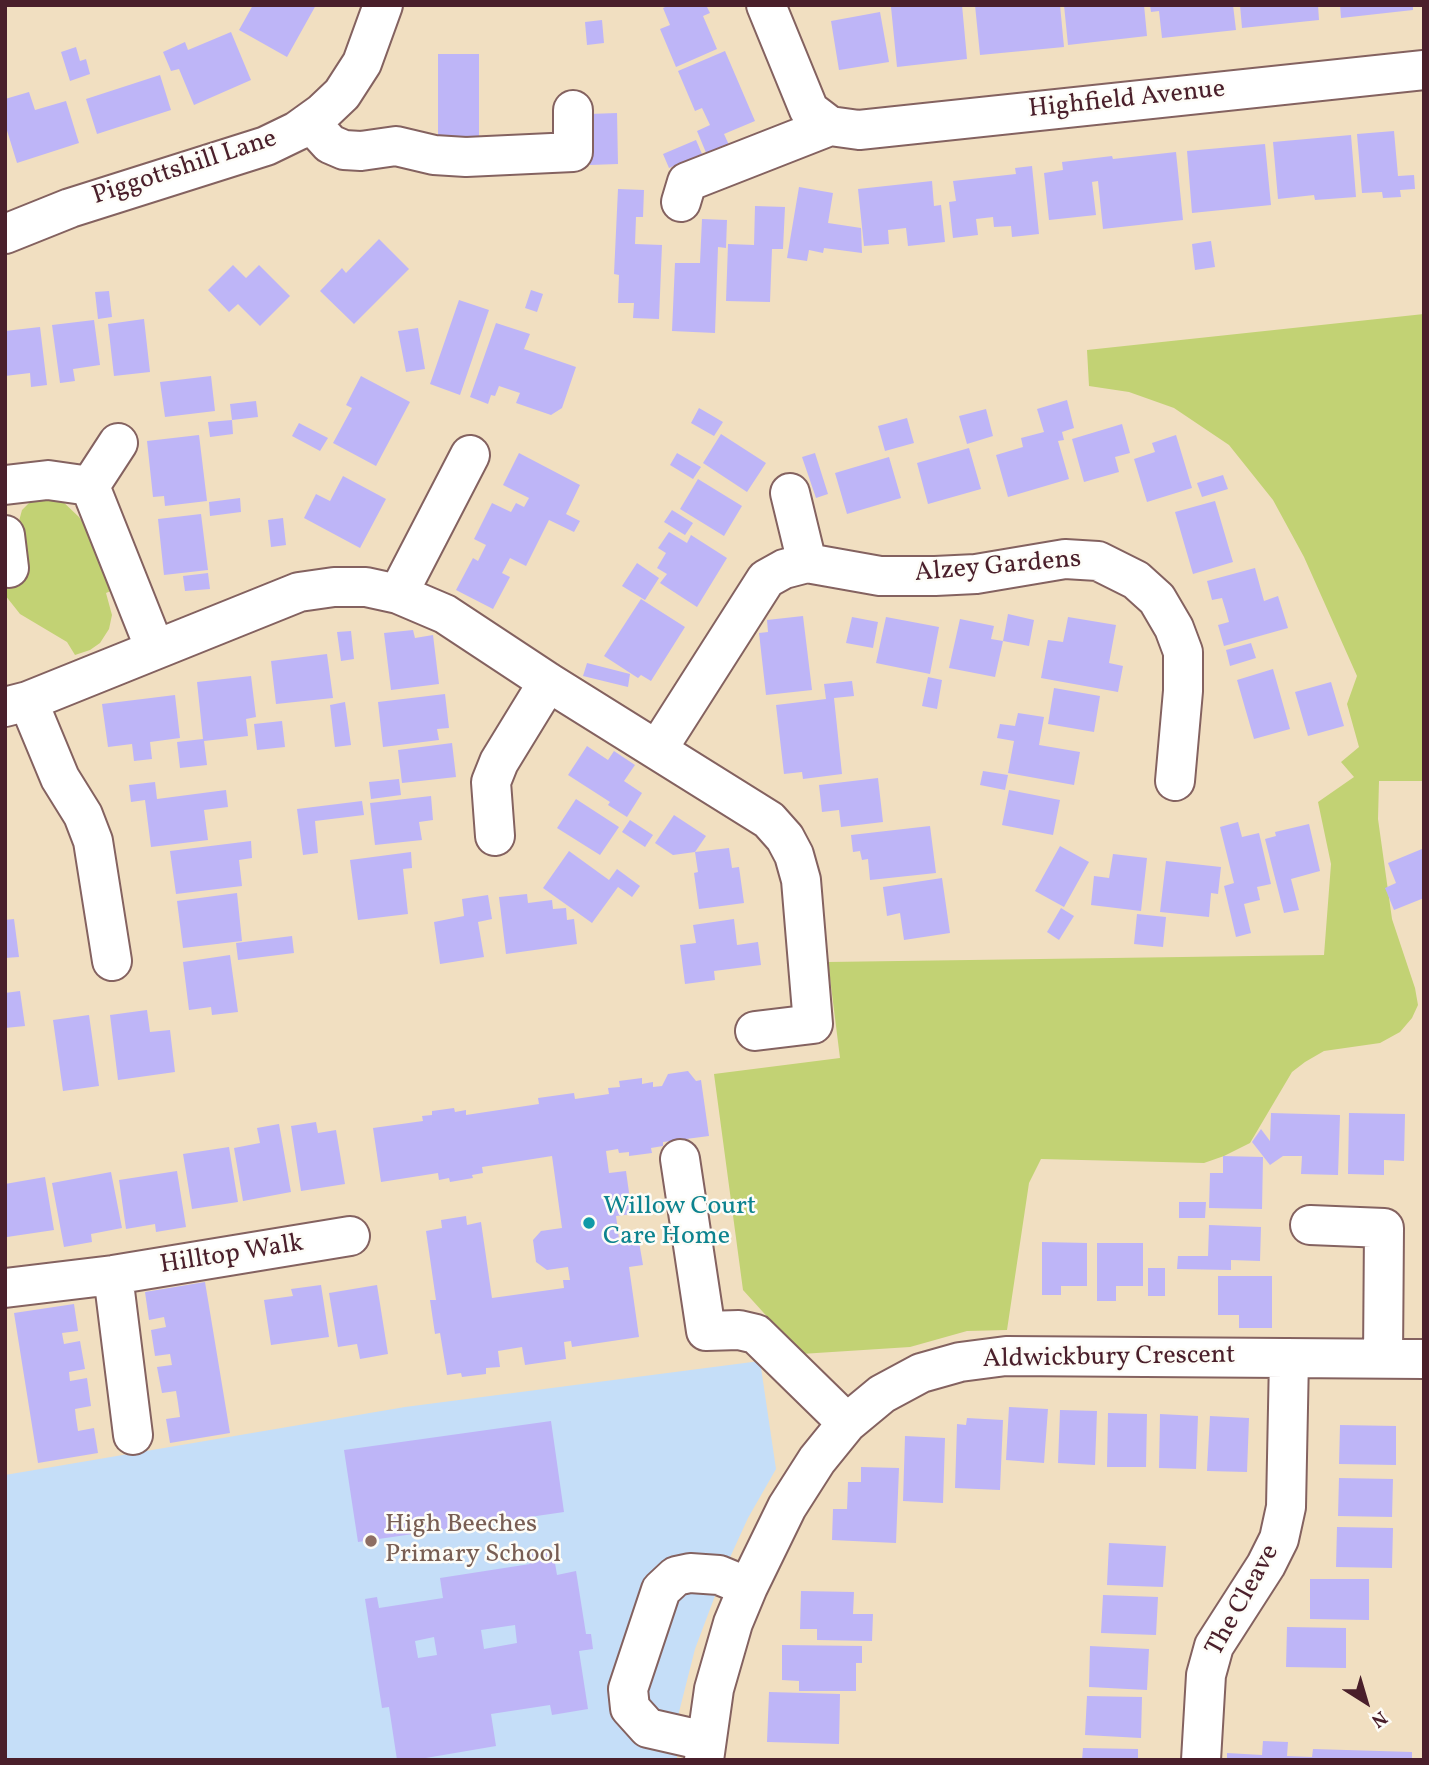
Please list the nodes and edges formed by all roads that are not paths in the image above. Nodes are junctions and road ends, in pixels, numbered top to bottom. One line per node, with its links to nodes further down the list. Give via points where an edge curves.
1 (383, 5): 5 (street, Piggottshill Lane, via 362,63 342,94)
2 (766, 5): 6 (street, via 809,110)
3 (1424, 70): 6 (street, Highfield Avenue, via 859,130)
4 (573, 110): 5 (street, via 573,152 466,157 396,146 344,150 330,144)
5 (310, 122): 8 (street, Piggottshill Lane, via 266,146 69,208)
6 (830, 126): 7 (street, via 687,182)
7 (681, 202)
8 (5, 234)
9 (118, 443): 12 (street)
10 (470, 455): 15 (street)
11 (5, 485): 12 (street, via 48,480)
12 (90, 486): 16 (street)
13 (790, 493): 14 (street)
14 (807, 563): 19 (street, Alzey Gardens, via 766,579); 20 (street, Alzey Gardens, via 880,576 935,576 1065,559 1098,561 1136,580 1157,599 1183,652)
15 (398, 594): 16 (street, via 366,587 299,592); 17 (street, via 445,614)
16 (155, 649): 18 (street)
17 (548, 682): 19 (street); 21 (street, via 491,782)
18 (17, 704): 22 (street, via 83,815 93,841)
19 (657, 750): 23 (street, via 769,820 794,855 801,880 813,1024)
20 (1175, 781)
21 (495, 836)
22 (112, 961)
23 (755, 1031)
24 (681, 1159): 32 (street, via 706,1331 757,1334)
25 (1310, 1225): 30 (street, via 1384,1228)
26 (350, 1236): 27 (street, Hilltop Walk)
27 (113, 1275): 28 (street, Hilltop Walk); 33 (street)
28 (5, 1288)
29 (1289, 1358): 30 (street, Aldwickbury Crescent); 32 (street, Aldwickbury Crescent, via 1006,1356 960,1362 921,1373 882,1394); 36 (street, The Cleave, via 1286,1507 1279,1539 1214,1646 1206,1675)
30 (1383, 1358): 31 (street, Aldwickbury Crescent)
31 (1424, 1359)
32 (847, 1423): 34 (street, Aldwickbury Crescent, via 787,1507)
33 (133, 1435)
34 (748, 1587): 35 (street, Aldwickbury Crescent, via 718,1676); 35 (street, via 719,1575 676,1576 662,1590 628,1689 630,1709 648,1728)
35 (705, 1750)
36 (1201, 1760)

